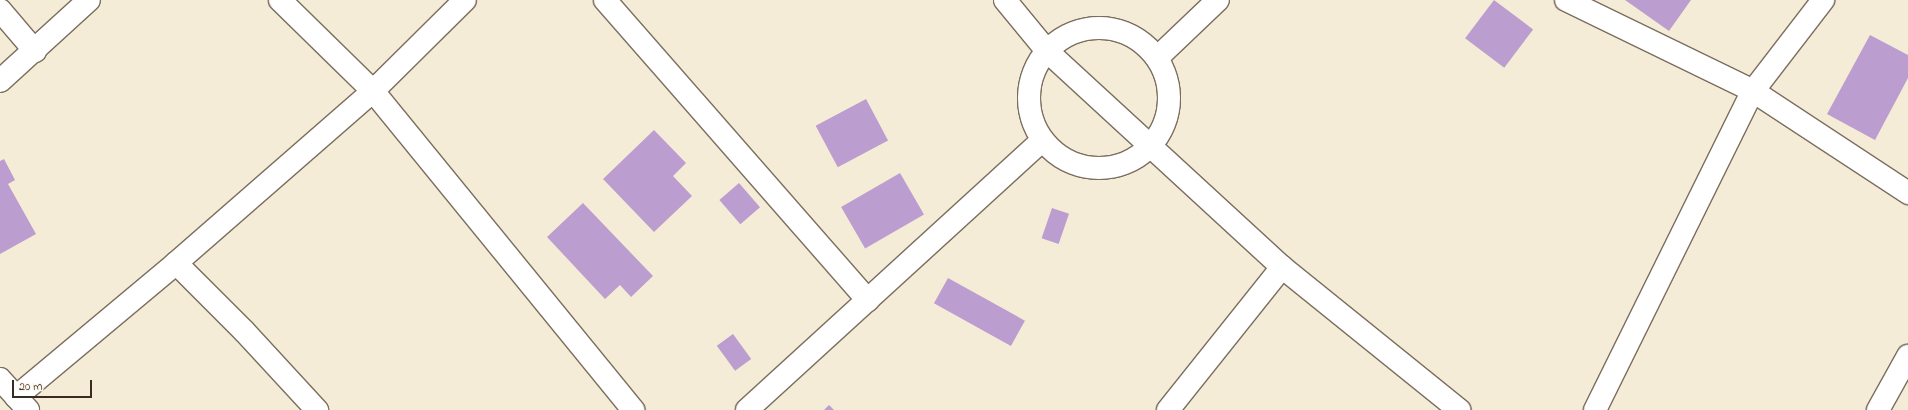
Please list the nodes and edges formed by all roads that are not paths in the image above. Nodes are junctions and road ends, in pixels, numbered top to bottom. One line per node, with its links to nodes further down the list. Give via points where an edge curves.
1 (89, 0): 10 (street)
2 (280, 0): 14 (street)
3 (465, 0): 14 (street)
4 (605, 0): 21 (street)
5 (1005, 0): 11 (street)
6 (1218, 0): 12 (street)
7 (1566, 0): 15 (street)
8 (1823, 0): 15 (street)
9 (0, 10): 10 (street)
10 (35, 51): 13 (street)
11 (1047, 51): 12 (street, via 1072,33 1104,28 1134,37); 16 (street, via 1037,63 1029,94 1029,109); 17 (street)
12 (1157, 58): 17 (street, via 1169,87 1169,103 1167,118 1161,132)
13 (0, 81)
14 (373, 91): 19 (street); 26 (street)
15 (1753, 91): 18 (street); 30 (street)
16 (1041, 142): 17 (street, via 1064,159 1095,168 1126,163); 21 (street)
17 (1151, 145): 20 (street)
18 (1908, 193)
19 (176, 263): 24 (street); 25 (street, via 244,331)
20 (1282, 267): 28 (street); 29 (street)
21 (868, 300): 27 (street)
22 (1908, 356): 31 (street)
23 (0, 379): 24 (street)
24 (22, 403)
25 (316, 410)
26 (633, 410)
27 (747, 410)
28 (1168, 410)
29 (1459, 410)
30 (1595, 410)
31 (1878, 410)

